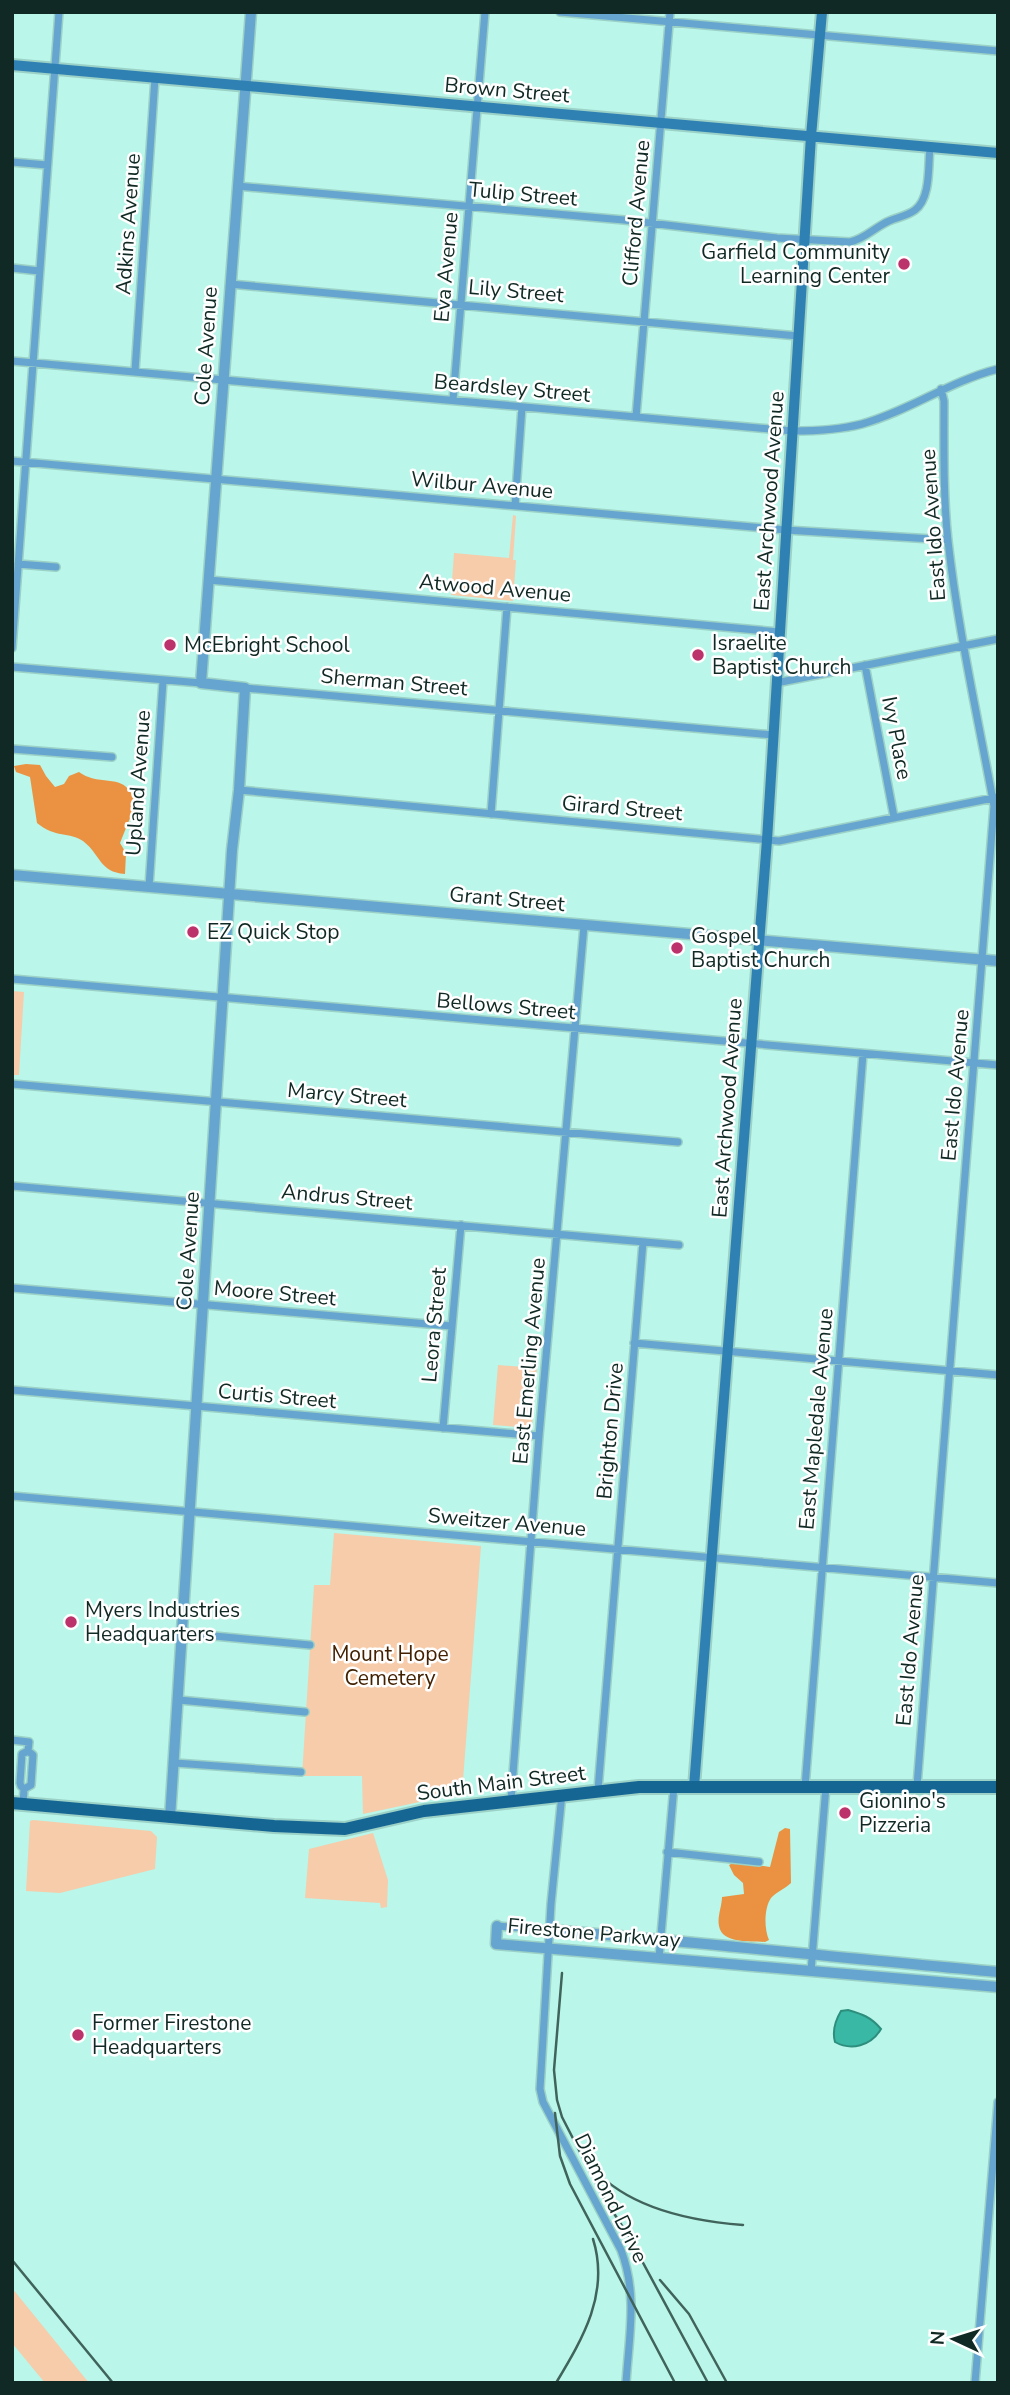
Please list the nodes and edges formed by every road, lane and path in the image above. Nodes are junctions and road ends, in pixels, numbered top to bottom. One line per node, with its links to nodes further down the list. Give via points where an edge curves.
1 (58, 12): 11 (street)
2 (251, 12): 13 (street, Cole Avenue)
3 (485, 12): 14 (street, Eva Avenue)
4 (560, 12): 7 (street)
5 (670, 12): 7 (street, Clifford Avenue)
6 (822, 12): 8 (main road, East Archwood Avenue)
7 (669, 22): 8 (street); 15 (street, Clifford Avenue)
8 (820, 35): 9 (street); 16 (main road, East Archwood Avenue)
9 (998, 51)
10 (12, 65): 11 (main road, Brown Street)
11 (54, 69): 12 (main road, Brown Street); 20 (street)
12 (155, 78): 13 (main road, Brown Street); 34 (street, Adkins Avenue)
13 (245, 86): 14 (main road, Brown Street); 21 (street, Cole Avenue)
14 (478, 107): 15 (main road, Brown Street); 22 (street, Eva Avenue)
15 (662, 123): 16 (main road, Brown Street); 23 (street, Clifford Avenue)
16 (811, 136): 17 (main road, Brown Street); 24 (main road, East Archwood Avenue)
17 (930, 147): 18 (main road, Brown Street); 24 (street, Tulip Street, via 925,195 912,212 888,221 861,240)
18 (998, 153)
19 (12, 162): 20 (street)
20 (47, 165): 26 (street)
21 (237, 186): 22 (street, Tulip Street); 27 (street, Cole Avenue)
22 (469, 207): 23 (street, Tulip Street); 28 (street, Eva Avenue)
23 (653, 224): 24 (street, Tulip Street); 29 (street, Clifford Avenue)
24 (805, 240): 30 (main road, East Archwood Avenue)
25 (12, 268): 26 (street)
26 (39, 271): 32 (street)
27 (230, 284): 28 (street, Lily Street); 35 (street, Cole Avenue)
28 (461, 304): 29 (street, Lily Street); 37 (street, Eva Avenue)
29 (644, 320): 30 (street, Lily Street); 39 (street, Clifford Avenue)
30 (798, 335): 40 (main road, East Archwood Avenue)
31 (12, 361): 32 (street, Beardsley Street)
32 (33, 363): 34 (street, Beardsley Street); 42 (street)
33 (998, 369): 36 (street, Beardsley Street)
34 (135, 371): 35 (street, Beardsley Street)
35 (223, 379): 37 (street, Beardsley Street); 43 (street, Cole Avenue)
36 (942, 390): 40 (street, Beardsley Street, via 862,424); 46 (street, East Ido Avenue)
37 (453, 400): 38 (street, Beardsley Street)
38 (522, 407): 39 (street, Beardsley Street); 44 (street)
39 (636, 417): 40 (street, Beardsley Street)
40 (793, 431): 45 (main road, East Archwood Avenue)
41 (12, 461): 42 (street, Wilbur Avenue)
42 (26, 462): 43 (street, Wilbur Avenue); 47 (street)
43 (215, 479): 44 (street, Wilbur Avenue); 49 (street, Cole Avenue)
44 (515, 506): 45 (street, Wilbur Avenue)
45 (786, 530): 46 (street, Wilbur Avenue); 51 (main road, East Archwood Avenue)
46 (948, 540): 53 (street, East Ido Avenue)
47 (18, 564): 48 (street); 54 (street)
48 (56, 566)
49 (209, 580): 50 (street, Atwood Avenue); 58 (street, Cole Avenue)
50 (507, 607): 51 (street, Atwood Avenue); 61 (street)
51 (779, 632): 59 (main road, East Archwood Avenue)
52 (998, 639): 53 (street)
53 (963, 646): 55 (street); 66 (street, East Ido Avenue)
54 (12, 648)
55 (865, 665): 59 (street); 68 (street, Ivy Place)
56 (12, 667): 57 (street, Sherman Street)
57 (163, 681): 58 (street, Sherman Street); 71 (street, Upland Avenue)
58 (201, 683): 60 (street, Sherman Street)
59 (776, 683): 62 (main road, East Archwood Avenue)
60 (245, 688): 61 (street, Sherman Street); 65 (street, Cole Avenue)
61 (499, 711): 62 (street, Sherman Street); 67 (street)
62 (773, 735): 69 (main road, East Archwood Avenue)
63 (12, 749): 64 (street)
64 (111, 757)
65 (239, 790): 67 (street, Girard Street); 72 (street, Cole Avenue)
66 (995, 797): 68 (street, Girard Street); 75 (street, East Ido Avenue)
67 (491, 814): 69 (street, Girard Street)
68 (894, 817): 69 (street, Girard Street)
69 (767, 840): 74 (main road, East Archwood Avenue)
70 (12, 875): 71 (street, Grant Street)
71 (149, 887): 72 (street, Grant Street)
72 (230, 894): 73 (street, Grant Street); 78 (street, Cole Avenue)
73 (584, 926): 74 (street, Grant Street); 79 (street, East Emerling Avenue)
74 (759, 941): 75 (street, Grant Street); 80 (main road, East Archwood Avenue)
75 (982, 960): 76 (street, Grant Street); 82 (street, East Ido Avenue)
76 (998, 961)
77 (12, 979): 78 (street, Bellows Street)
78 (223, 998): 79 (street, Bellows Street); 85 (street, Cole Avenue)
79 (576, 1029): 80 (street, Bellows Street); 86 (street, East Emerling Avenue)
80 (752, 1044): 81 (street, Bellows Street); 98 (main road, East Archwood Avenue)
81 (863, 1054): 82 (street, Bellows Street); 99 (street, East Mapledale Avenue)
82 (974, 1063): 83 (street, Bellows Street); 100 (street, East Ido Avenue)
83 (998, 1065)
84 (12, 1084): 85 (street, Marcy Street)
85 (217, 1101): 86 (street, Marcy Street); 89 (street, Cole Avenue)
86 (566, 1133): 87 (street, Marcy Street); 91 (street, East Emerling Avenue)
87 (678, 1142)
88 (12, 1186): 89 (street, Andrus Street)
89 (210, 1202): 90 (street, Andrus Street); 95 (street, Cole Avenue)
90 (461, 1226): 91 (street, Andrus Street); 96 (street, Leora Street)
91 (557, 1234): 92 (street, Andrus Street); 105 (street, East Emerling Avenue)
92 (643, 1242): 93 (street, Andrus Street); 97 (street, Brighton Drive)
93 (679, 1245)
94 (12, 1288): 95 (street, Moore Street)
95 (204, 1304): 96 (street, Moore Street); 103 (street, Cole Avenue)
96 (451, 1326): 104 (street, Leora Street)
97 (634, 1343): 98 (street); 109 (street, Brighton Drive)
98 (728, 1351): 99 (street); 110 (main road, East Archwood Avenue)
99 (838, 1360): 100 (street); 111 (street, East Mapledale Avenue)
100 (949, 1371): 101 (street); 112 (street, East Ido Avenue)
101 (998, 1375)
102 (12, 1390): 103 (street, Curtis Street)
103 (197, 1406): 104 (street, Curtis Street); 107 (street, Cole Avenue)
104 (443, 1428): 105 (street, Curtis Street)
105 (539, 1436): 108 (street, East Emerling Avenue)
106 (12, 1496): 107 (street, Sweitzer Avenue)
107 (190, 1512): 108 (street, Sweitzer Avenue); 114 (street, Cole Avenue)
108 (531, 1542): 109 (street, Sweitzer Avenue); 129 (street, East Emerling Avenue)
109 (617, 1550): 110 (street, Sweitzer Avenue); 127 (street, Brighton Drive)
110 (711, 1558): 111 (street, Sweitzer Avenue); 124 (main road, East Archwood Avenue)
111 (822, 1568): 112 (street, Sweitzer Avenue); 125 (street, East Mapledale Avenue)
112 (933, 1578): 113 (street, Sweitzer Avenue); 123 (street, East Ido Avenue)
113 (998, 1583)
114 (183, 1633): 115 (street); 116 (street, Cole Avenue)
115 (310, 1645)
116 (179, 1700): 117 (street); 119 (street, Cole Avenue)
117 (305, 1712)
118 (12, 1740): 130 (street, via 29,1746 33,1755 31,1784)
119 (175, 1763): 120 (street); 131 (street, Cole Avenue)
120 (301, 1772)
121 (674, 1786): 124 (main road, South Main Street); 127 (main road, South Main Street); 132 (street)
122 (825, 1786): 123 (main road, South Main Street); 125 (main road, South Main Street); 138 (street)
123 (916, 1786): 126 (main road, South Main Street)
124 (694, 1787): 125 (main road, South Main Street)
125 (805, 1787)
126 (998, 1787)
127 (597, 1790): 128 (main road, South Main Street)
128 (562, 1794): 129 (main road, South Main Street); 135 (street, Diamond Drive)
129 (511, 1800): 131 (main road, South Main Street, via 425,1811 345,1829)
130 (18, 1804): 131 (main road, South Main Street)
131 (170, 1818)
132 (667, 1852): 133 (street); 136 (street)
133 (759, 1862)
134 (497, 1926): 135 (street, Firestone Parkway); 137 (street, Firestone Parkway, via 496,1944)
135 (549, 1930): 136 (street, Firestone Parkway); 137 (street, Diamond Drive)
136 (660, 1939): 138 (street, Firestone Parkway); 139 (street)
137 (548, 1950): 139 (street, Firestone Parkway); 144 (street, Diamond Drive, via 539,2082 543,2102 630,2277)
138 (812, 1956): 140 (street); 141 (street, Firestone Parkway)
139 (659, 1958): 140 (street, Firestone Parkway)
140 (811, 1971): 142 (street, Firestone Parkway)
141 (998, 1972)
142 (998, 1987)
143 (998, 2102): 145 (street)
144 (626, 2383)
145 (975, 2383)

